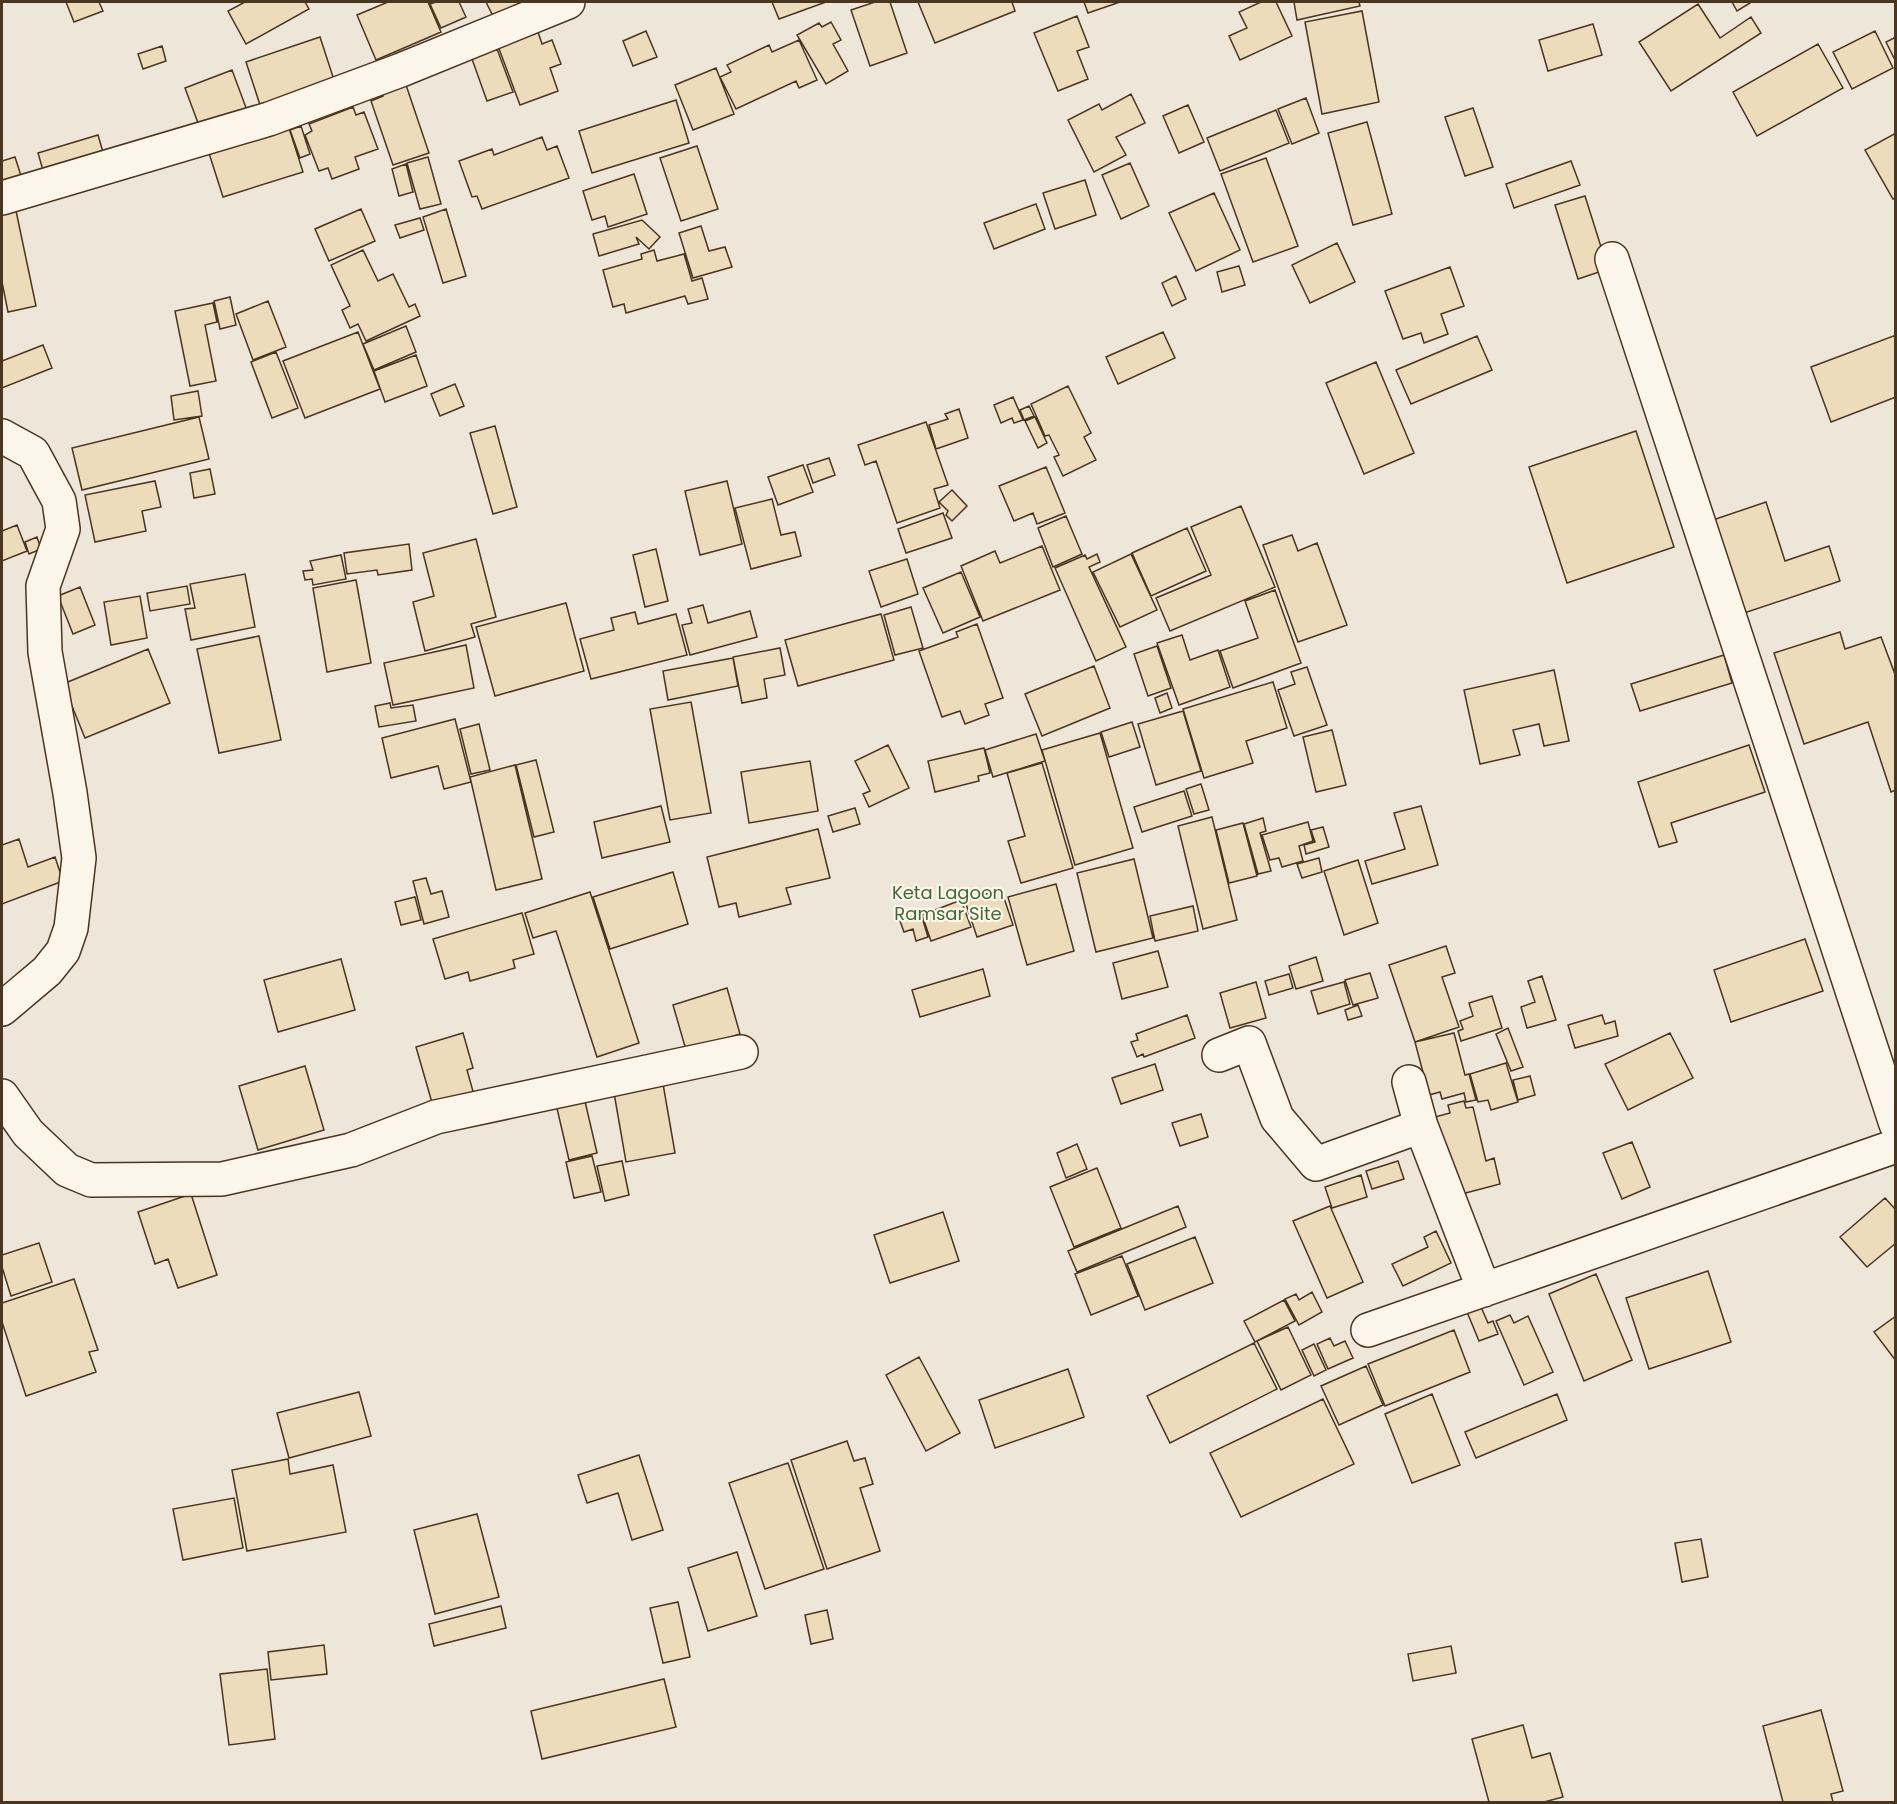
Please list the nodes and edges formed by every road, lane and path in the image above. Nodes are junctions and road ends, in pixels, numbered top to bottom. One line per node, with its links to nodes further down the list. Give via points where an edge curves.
1 (568, 2): 2 (street, via 269,119)
2 (2, 198)
3 (1612, 259): 10 (street)
4 (2, 436): 5 (street, via 33,453 59,501 63,529 44,586 45,652 79,858 71,928 63,951 47,971)
5 (2, 1009)
6 (741, 1052): 9 (street, via 436,1118 351,1150 222,1179 91,1180 67,1170 28,1133)
7 (1219, 1055): 11 (street, via 1248,1043 1277,1118 1316,1164)
8 (1409, 1082): 11 (street)
9 (2, 1096)
10 (1896, 1125)
11 (1421, 1126): 13 (street)
12 (1896, 1146): 13 (street)
13 (1484, 1290): 14 (street)
14 (1368, 1330)

